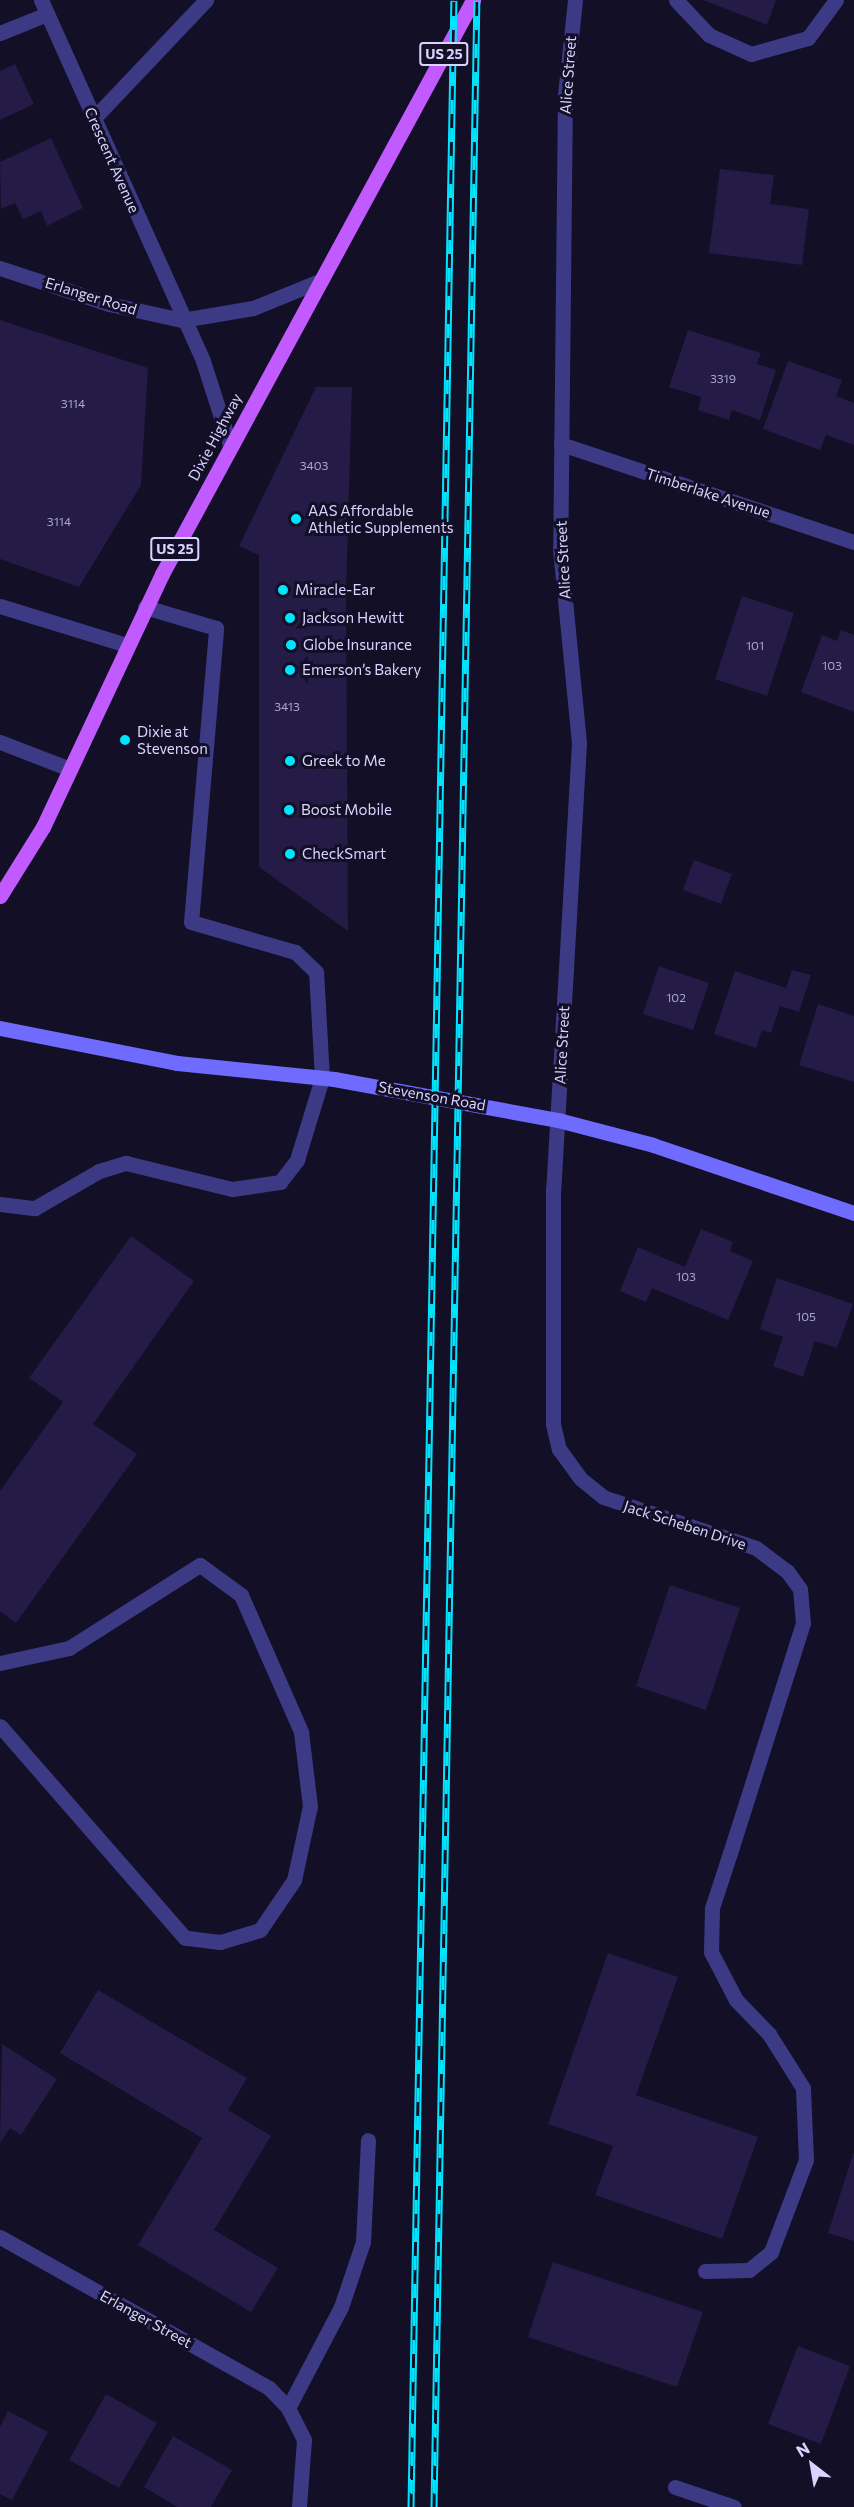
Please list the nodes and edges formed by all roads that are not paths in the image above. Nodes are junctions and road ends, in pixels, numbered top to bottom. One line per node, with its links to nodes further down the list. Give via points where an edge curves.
1 (206, 0): 8 (street)
2 (473, 0): 10 (main road, Dixie Highway / US 25)
3 (575, 0): 12 (street, Alice Street, via 565,95)
4 (676, 0): 5 (street, via 709,35 751,54 808,38)
5 (836, 0)
6 (44, 7): 7 (street); 8 (street, Crescent Avenue)
7 (0, 33)
8 (94, 118): 11 (street, Crescent Avenue)
9 (0, 268): 11 (street, Erlanger Road, via 109,304)
10 (322, 280): 11 (street, Erlanger Road, via 253,308); 13 (main road, Dixie Highway / US 25)
11 (182, 320): 13 (street, via 214,390)
12 (561, 444): 14 (street, Timberlake Avenue); 23 (street, Alice Street, via 560,549 579,743)
13 (230, 445): 16 (main road, Dixie Highway / US 25)
14 (854, 542)
15 (0, 606): 17 (street)
16 (145, 607): 17 (main road, Dixie Highway / US 25); 22 (street, via 216,628 191,922 296,952 316,972)
17 (127, 645): 19 (main road, Dixie Highway / US 25)
18 (0, 742): 19 (street)
19 (70, 769): 20 (main road, Dixie Highway / US 25, via 39,836)
20 (0, 896)
21 (0, 1028): 22 (main road, Stevenson Road, via 177,1063)
22 (322, 1078): 23 (main road, Stevenson Road); 24 (street, via 297,1160 280,1182 232,1189 126,1163 99,1171 35,1208)
23 (558, 1120): 25 (main road, Stevenson Road, via 653,1145); 30 (street, Jack Scheben Drive, via 553,1424 559,1449 581,1479 603,1497 756,1548 787,1571 800,1589 803,1623 712,1908 711,1952 736,2000 769,2034 803,2088 806,2160 771,2252 749,2270)
24 (0, 1204)
25 (854, 1213)
26 (0, 1663): 27 (street, via 69,1648 200,1565 242,1595 301,1732 310,1806 294,1880 260,1930 220,1942 185,1938)
27 (0, 1726)
28 (368, 2140): 31 (street, via 363,2242 337,2316)
29 (0, 2236): 31 (street, Erlanger Street, via 269,2388)
30 (705, 2271)
31 (288, 2408): 33 (street, Erlanger Street, via 304,2440)
32 (675, 2487): 34 (street)
33 (299, 2507)
34 (734, 2507)

